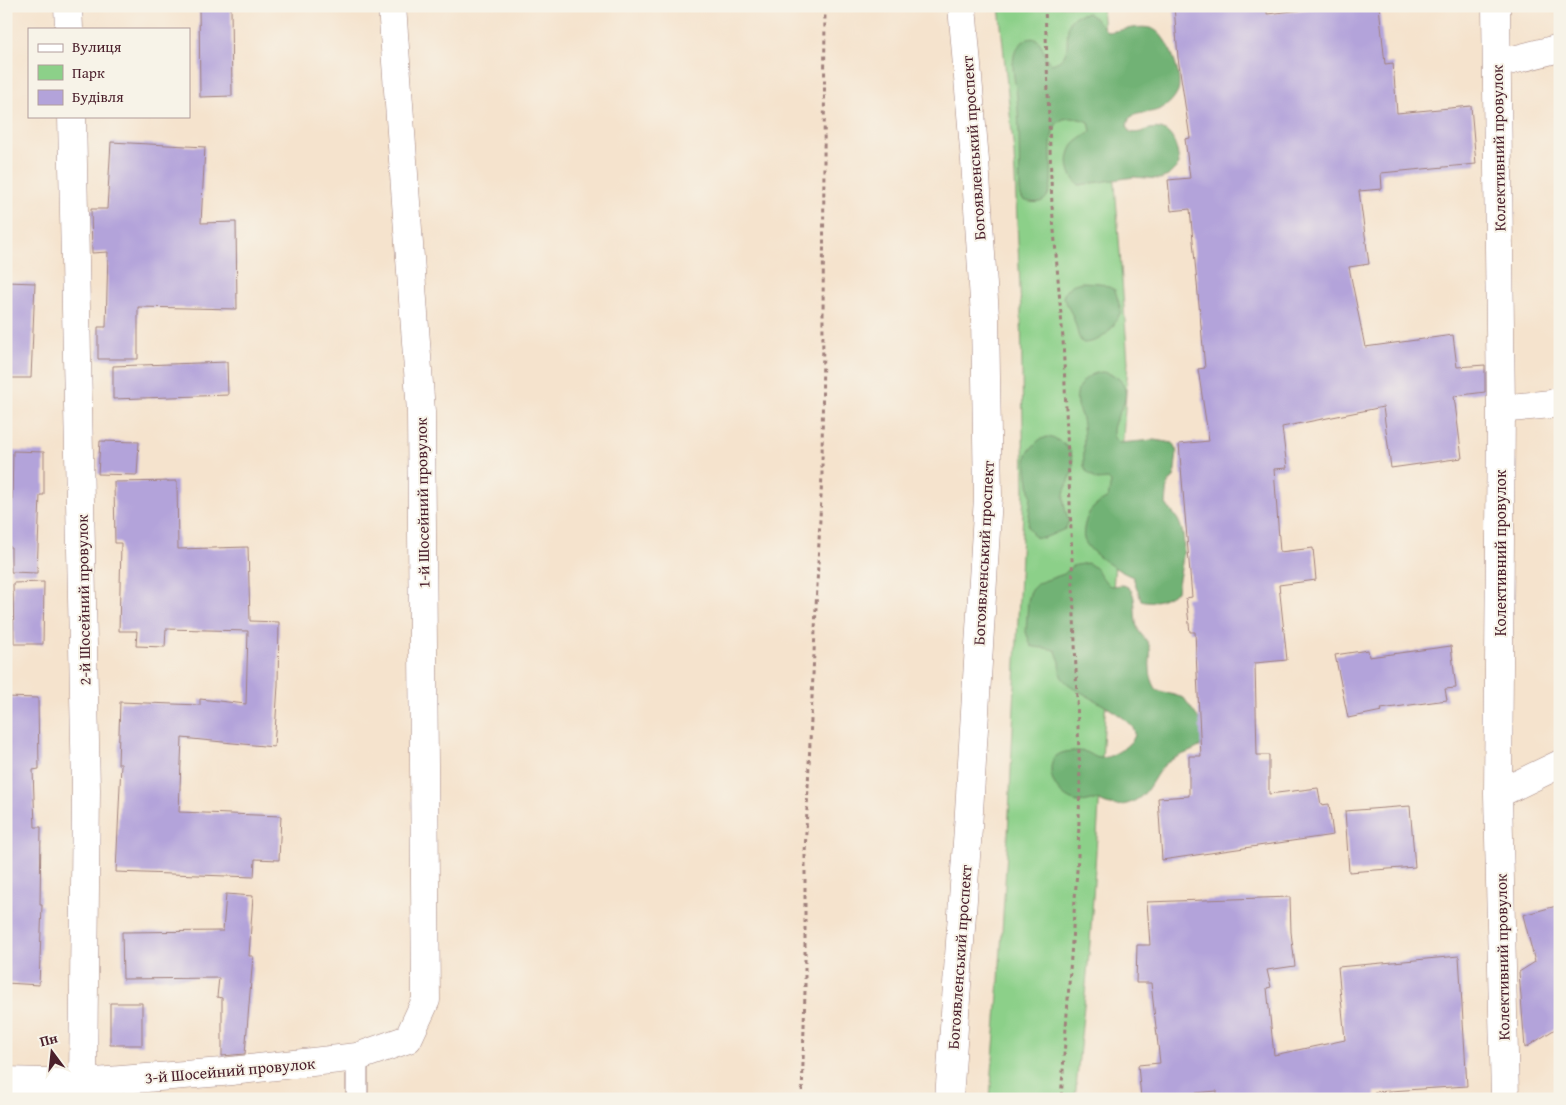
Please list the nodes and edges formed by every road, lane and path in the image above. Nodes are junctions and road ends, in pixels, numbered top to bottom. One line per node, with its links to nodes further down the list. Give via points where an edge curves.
1 (68, 6): 7 (street)
2 (392, 6): 15 (street, 1-й Шосейний провулок, via 421,412)
3 (825, 6): 20 (path, via 822,474 805,854)
4 (962, 6): 21 (street, Богоявленський проспект, via 984,306 988,497)
5 (1046, 6): 22 (path, via 1052,206 1063,339 1080,783)
6 (1496, 6): 9 (street, Колективний провулок)
7 (69, 28)
8 (1560, 48): 9 (street)
9 (1497, 64): 12 (street, Колективний провулок)
10 (72, 118): 18 (street, 2-й Шосейний провулок, via 86,790)
11 (1560, 401): 12 (street)
12 (1501, 410): 14 (street, Колективний провулок)
13 (1560, 764): 14 (street)
14 (1498, 794): 23 (street, Колективний провулок)
15 (426, 1000): 16 (street, 3-й Шосейний провулок, via 408,1039)
16 (357, 1057): 18 (street, 3-й Шосейний провулок); 19 (lane)
17 (6, 1081): 18 (street, 3-й Шосейний провулок)
18 (83, 1083)
19 (357, 1099)
20 (802, 1099)
21 (949, 1099)
22 (1061, 1099)
23 (1505, 1099)

